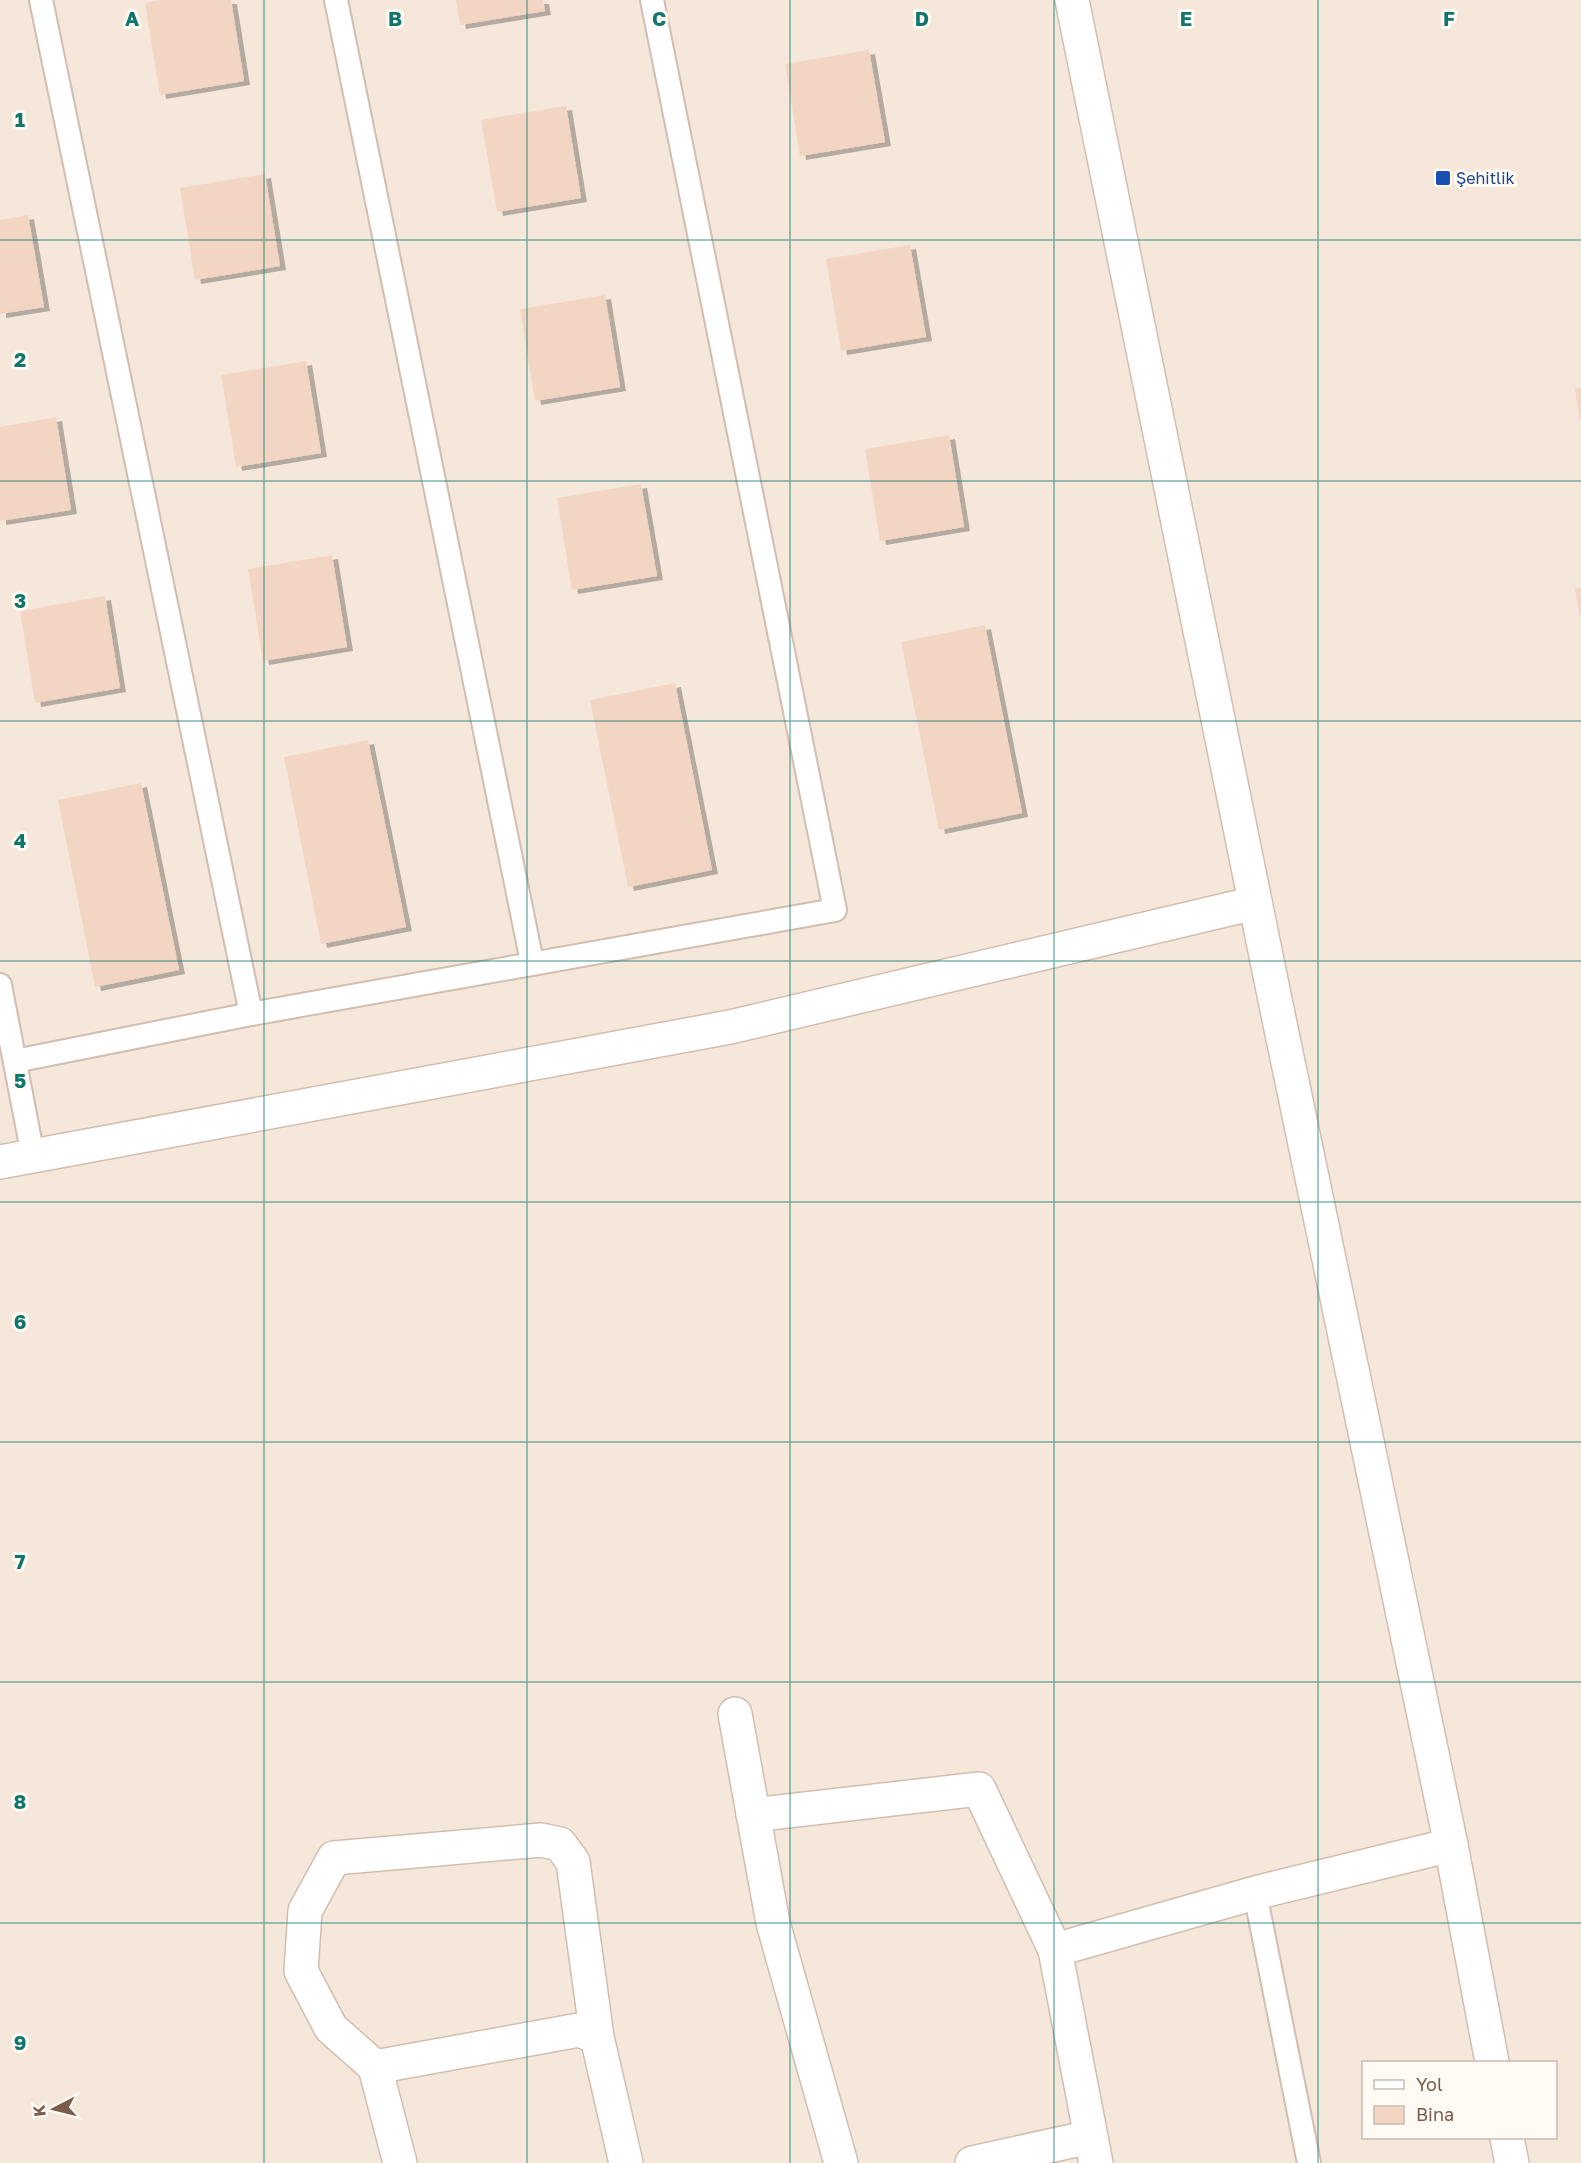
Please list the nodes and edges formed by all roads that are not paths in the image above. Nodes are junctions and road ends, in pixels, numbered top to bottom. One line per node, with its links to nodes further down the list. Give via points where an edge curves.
1 (41, 0): 8 (lane)
2 (336, 0): 6 (lane)
3 (652, 0): 6 (lane, via 835,910)
4 (1072, 0): 5 (street)
5 (1255, 903): 10 (street, via 730,1027); 14 (street)
6 (532, 962): 8 (lane)
7 (0, 986): 9 (lane)
8 (251, 1014): 9 (lane)
9 (15, 1061): 10 (lane)
10 (33, 1156): 11 (street)
11 (0, 1162)
12 (735, 1714): 13 (street)
13 (753, 1815): 16 (street, via 980,1789); 24 (street, via 773,1923)
14 (1451, 1845): 15 (street); 18 (street)
15 (1255, 1893): 16 (street); 26 (lane)
16 (1055, 1950): 21 (street)
17 (597, 2037): 19 (street, via 579,2030); 19 (street, via 573,1862 560,1844 541,1840 334,1858 305,1911 301,1971 331,2028); 23 (street)
18 (1492, 2061)
19 (375, 2067): 22 (street)
20 (1507, 2139): 27 (street)
21 (1093, 2150): 25 (street)
22 (400, 2163)
23 (626, 2163)
24 (842, 2163)
25 (972, 2163)
26 (1309, 2163)
27 (1512, 2163)

